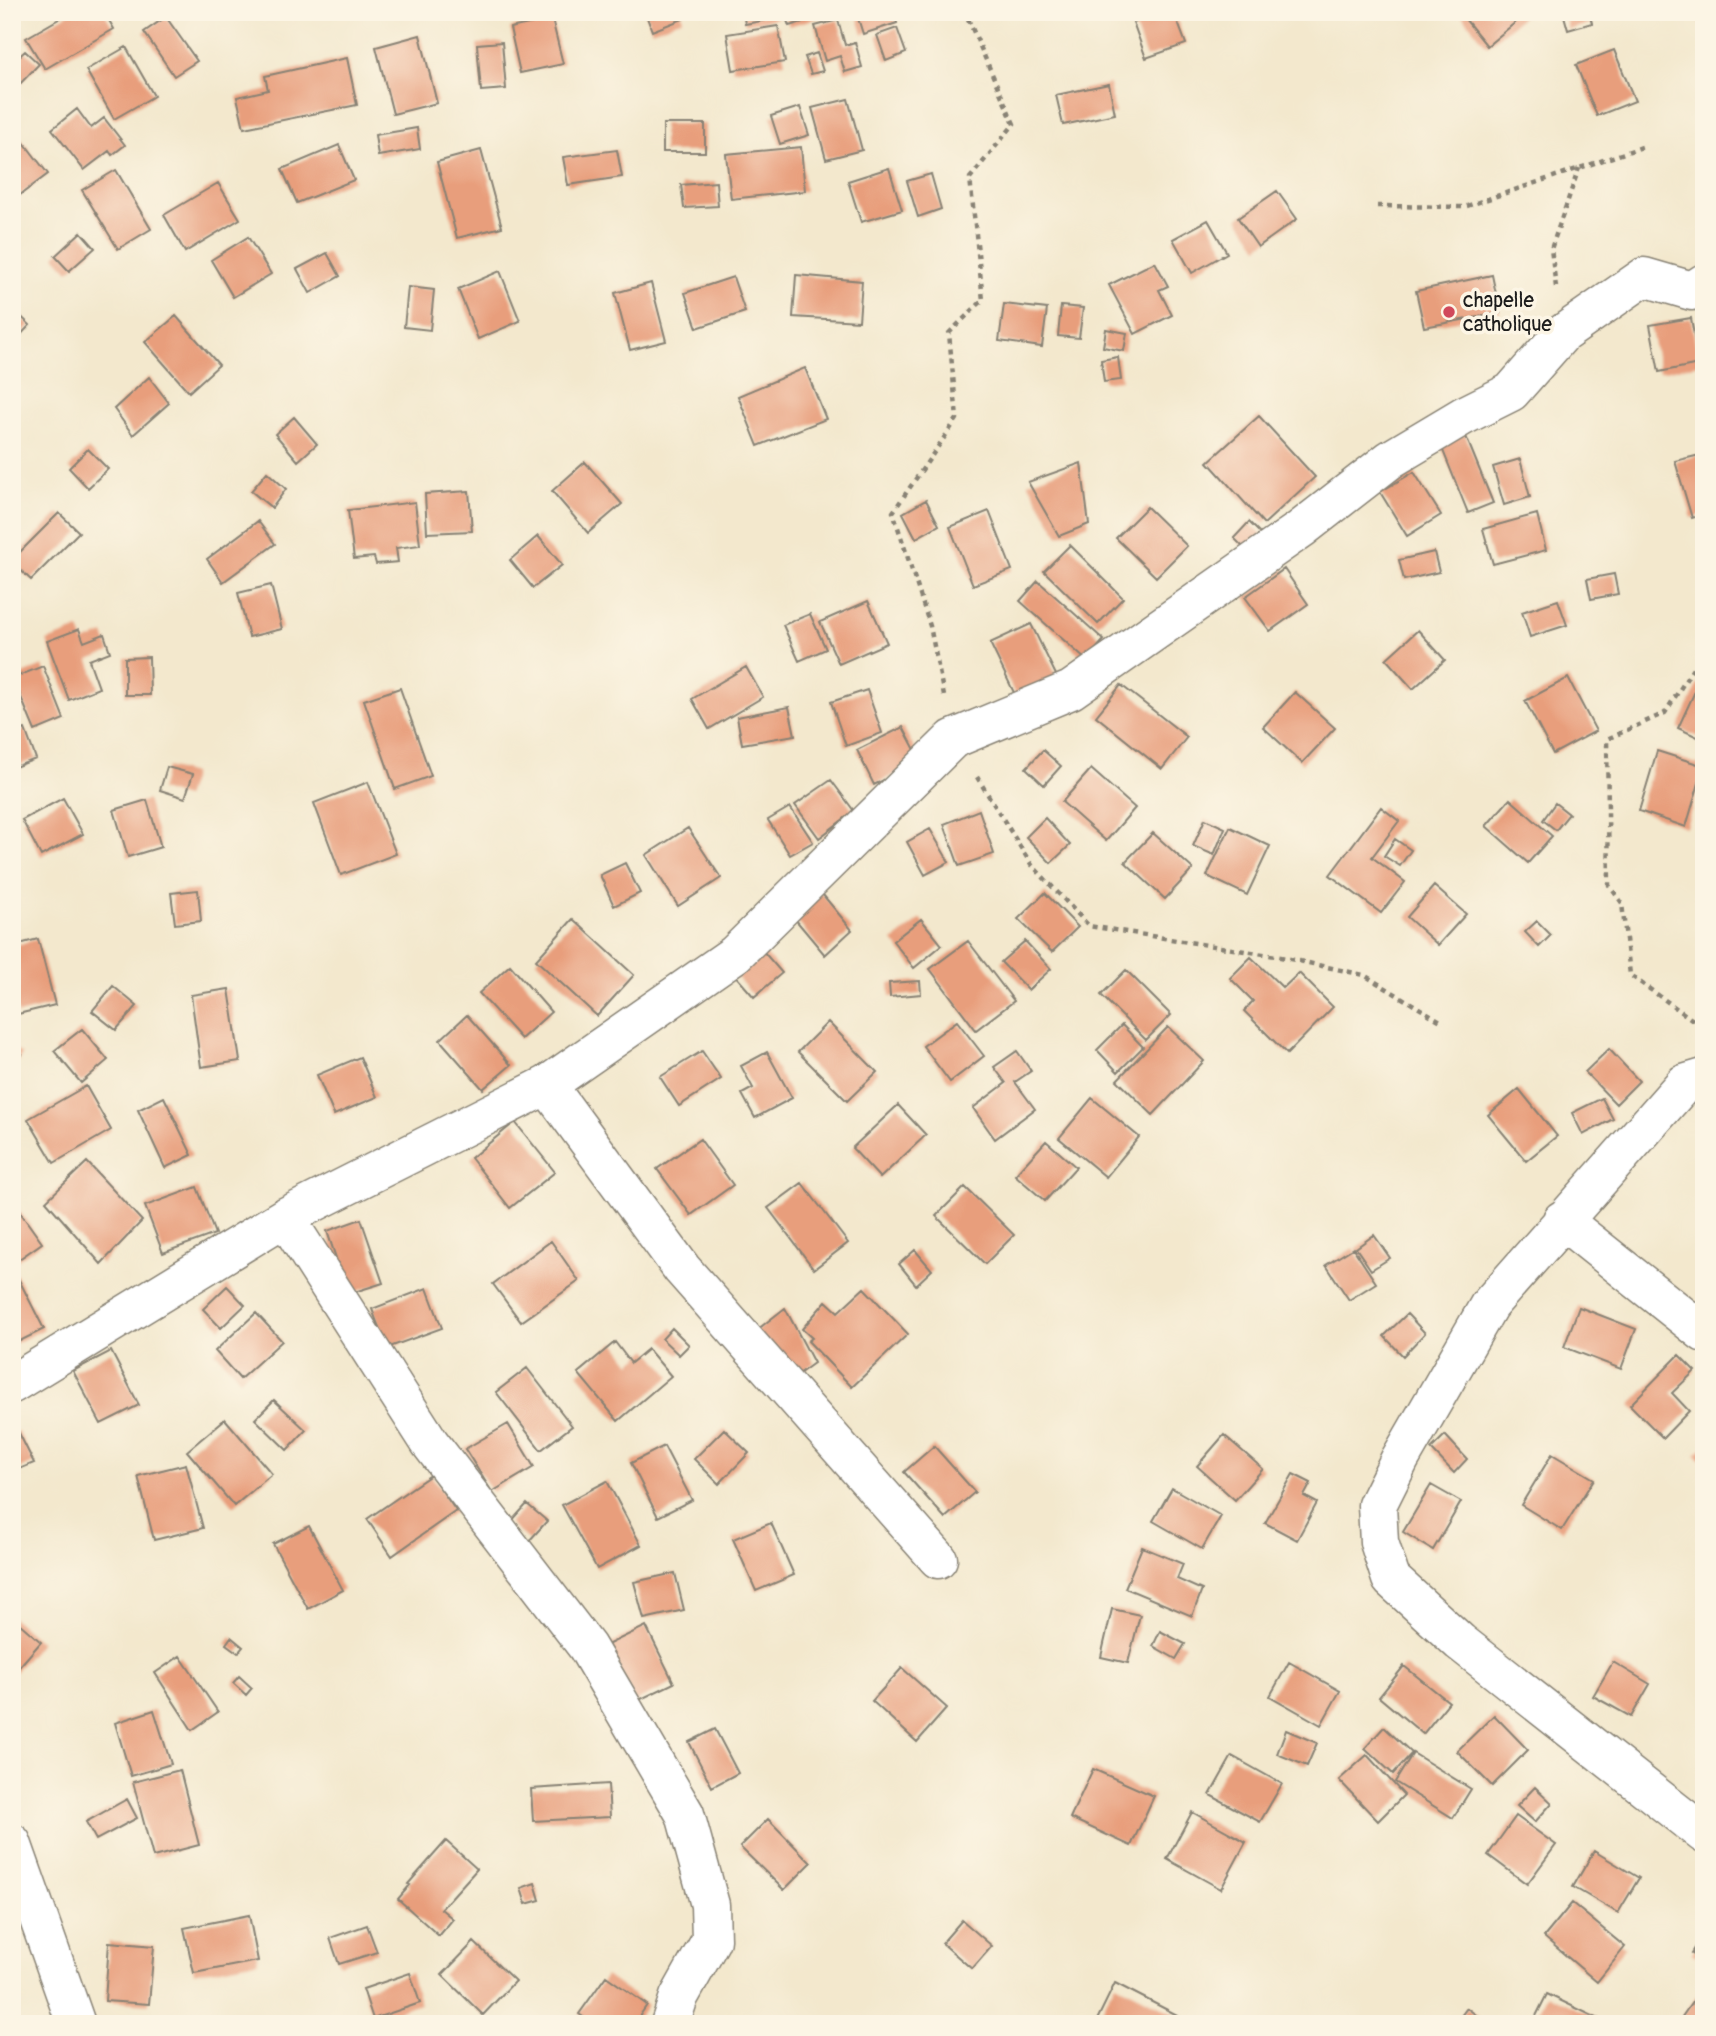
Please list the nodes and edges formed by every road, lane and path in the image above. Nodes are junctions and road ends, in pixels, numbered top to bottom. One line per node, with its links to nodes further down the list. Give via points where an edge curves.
1 (965, 12): 8 (path, via 1014,124 970,178 982,300 949,332 957,419 893,512 930,625)
2 (1642, 148): 3 (path)
3 (1579, 168): 4 (path, via 1464,207); 6 (path, via 1551,249)
4 (1377, 206)
5 (1704, 283): 6 (street, via 1692,292 1644,277)
6 (1562, 334): 8 (street, via 1511,392 1391,459 1301,529 1070,690)
7 (1704, 651): 10 (path, via 1665,713 1607,739 1609,885 1622,902 1630,975)
8 (953, 739): 9 (path, via 1031,864 1089,926 1364,975); 12 (street, via 735,954)
9 (1444, 1023)
10 (1704, 1028)
11 (1704, 1078): 14 (street, via 1684,1084)
12 (547, 1085): 13 (street); 17 (street, via 681,1269)
13 (285, 1217): 16 (street); 21 (street, via 430,1443 587,1647 685,1814 710,1905 711,1940 679,1997)
14 (1562, 1220): 15 (street); 18 (street, via 1489,1305 1400,1460 1377,1505 1379,1542 1391,1579 1460,1642)
15 (1704, 1333)
16 (12, 1384)
17 (939, 1559)
18 (1704, 1834)
19 (12, 1843): 20 (street)
20 (76, 2024)
21 (670, 2024)

